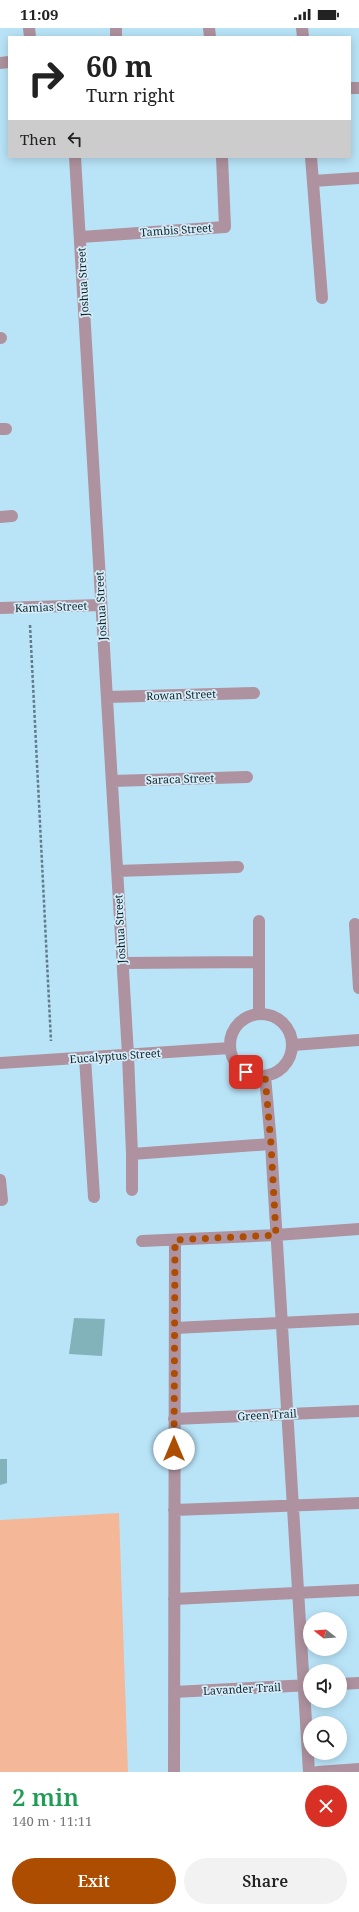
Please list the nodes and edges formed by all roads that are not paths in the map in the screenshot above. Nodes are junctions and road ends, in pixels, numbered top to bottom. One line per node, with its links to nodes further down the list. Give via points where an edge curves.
1 (75, 158): 6 (street, Joshua Street)
2 (222, 158): 6 (street, Tambis Street, via 225,226)
3 (311, 158): 5 (street)
4 (359, 178): 5 (street)
5 (313, 181): 7 (street)
6 (81, 237): 8 (street, Joshua Street)
7 (322, 298)
8 (101, 605): 9 (street, Kamias Street); 11 (street, Joshua Street)
9 (0, 608)
10 (254, 693): 11 (street, Rowan Street)
11 (107, 697): 13 (street, Joshua Street)
12 (247, 777): 13 (street, Saraca Street)
13 (112, 781): 15 (street, Joshua Street)
14 (238, 867): 15 (street)
15 (117, 871): 19 (street, Joshua Street)
16 (259, 921): 18 (street)
17 (356, 924): 20 (street)
18 (259, 962): 19 (street); 21 (street)
19 (122, 963): 25 (street, Joshua Street)
20 (359, 988)
21 (259, 1013): 23 (street, via 272,1015 282,1021 290,1032); 24 (street, via 237,1024 231,1035)
22 (359, 1040): 23 (street)
23 (293, 1045): 28 (street, via 291,1056 285,1066 276,1073)
24 (230, 1048): 25 (street, Eucalyptus Street); 28 (street, via 232,1058 242,1069 255,1076)
25 (128, 1055): 26 (street, Eucalyptus Street); 30 (street, Joshua Street)
26 (85, 1058): 27 (street, Eucalyptus Street); 33 (street)
27 (0, 1063)
28 (265, 1076): 29 (street)
29 (271, 1144): 30 (street); 36 (street)
30 (132, 1154): 32 (street, Joshua Street)
31 (0, 1180): 34 (street)
32 (132, 1190)
33 (94, 1197)
34 (2, 1200)
35 (359, 1229): 36 (street)
36 (276, 1235): 37 (street); 40 (street)
37 (175, 1240): 38 (street); 41 (street)
38 (142, 1241)
39 (359, 1319): 40 (street)
40 (281, 1323): 41 (street); 43 (street)
41 (175, 1328): 44 (street)
42 (359, 1411): 43 (street, Green Trail)
43 (287, 1414): 44 (street, Green Trail); 46 (street)
44 (174, 1419): 47 (street)
45 (359, 1503): 46 (street)
46 (292, 1505): 47 (street); 49 (street)
47 (174, 1510): 50 (street)
48 (359, 1590): 49 (street)
49 (298, 1593): 50 (street); 51 (street)
50 (174, 1599): 55 (street)
51 (305, 1664)
52 (359, 1683): 53 (street)
53 (347, 1684)
54 (303, 1685): 55 (street, Lavander Trail)
55 (174, 1692): 58 (street)
56 (308, 1708): 59 (street)
57 (359, 1769): 60 (street)
58 (174, 1772)
59 (309, 1772)
60 (318, 1772)

